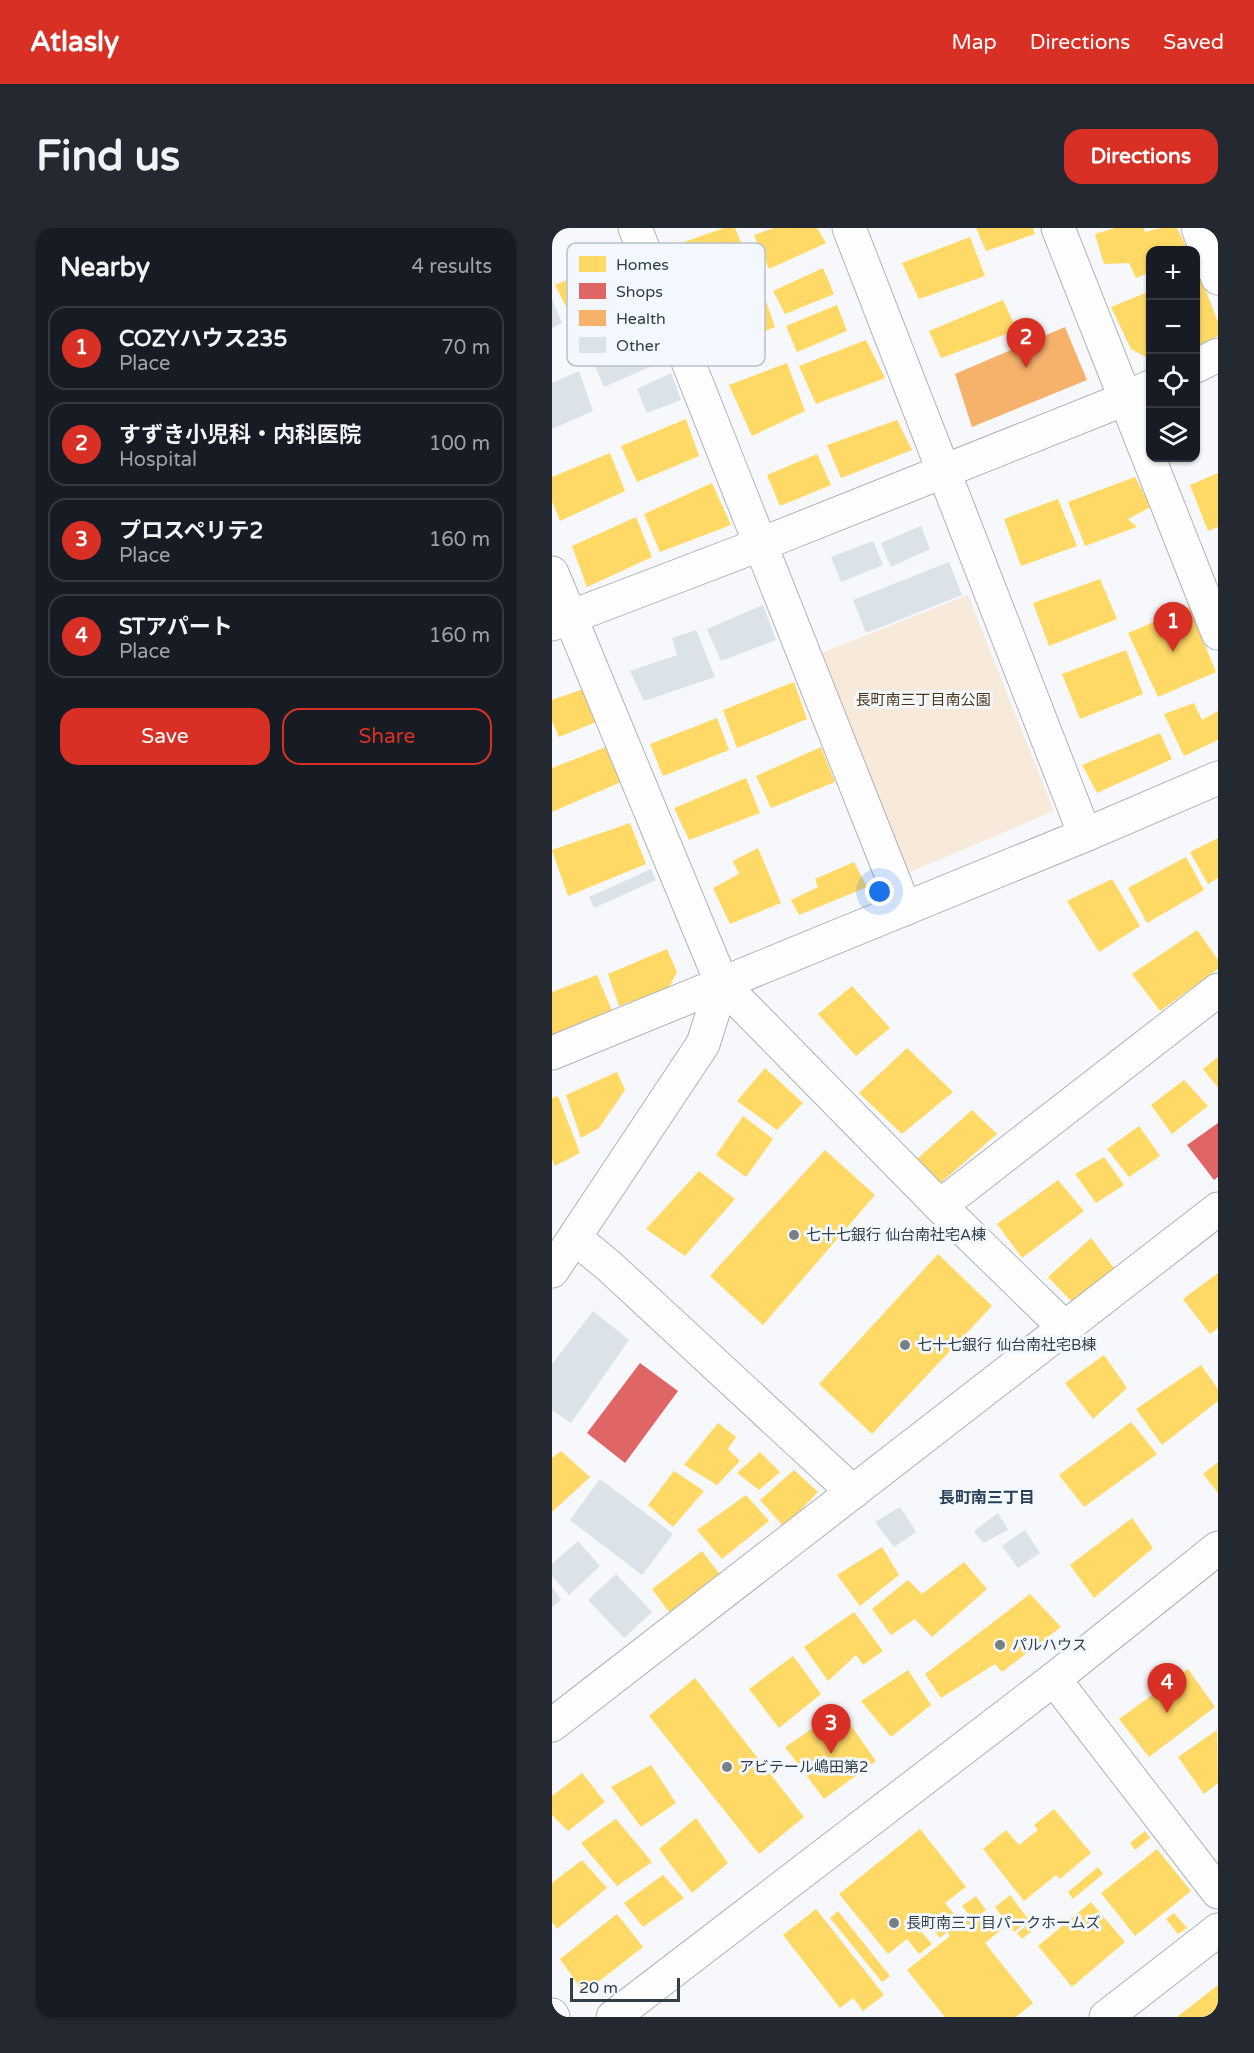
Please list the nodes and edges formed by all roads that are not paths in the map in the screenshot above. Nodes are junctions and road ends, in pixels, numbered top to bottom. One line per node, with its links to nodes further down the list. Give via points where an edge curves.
1 (635, 228): 5 (street)
2 (849, 228): 11 (street)
3 (1058, 228): 10 (street)
4 (1198, 228): 6 (street)
5 (641, 243)
6 (1218, 278)
7 (1218, 355): 8 (street)
8 (1200, 364)
9 (689, 366): 12 (street)
10 (1138, 393): 11 (street); 15 (street)
11 (944, 471): 12 (street); 17 (street)
12 (759, 544): 14 (street); 18 (street)
13 (552, 573): 14 (street)
14 (560, 620): 19 (street)
15 (1218, 633)
16 (1218, 778): 17 (street)
17 (1086, 835): 18 (street)
18 (905, 909): 19 (street)
19 (722, 984): 21 (street); 22 (street); 24 (street, via 703,1044)
20 (1218, 990): 22 (street)
21 (552, 1053)
22 (940, 1206): 26 (street)
23 (1218, 1209): 26 (street)
24 (575, 1238): 25 (street); 27 (street)
25 (552, 1271)
26 (1065, 1328): 27 (street)
27 (853, 1492): 30 (street)
28 (1218, 1548): 29 (street)
29 (1054, 1679): 31 (street); 33 (street)
30 (552, 1725)
31 (1218, 1892)
32 (1218, 1930): 34 (street)
33 (613, 2017)
34 (1106, 2017)

